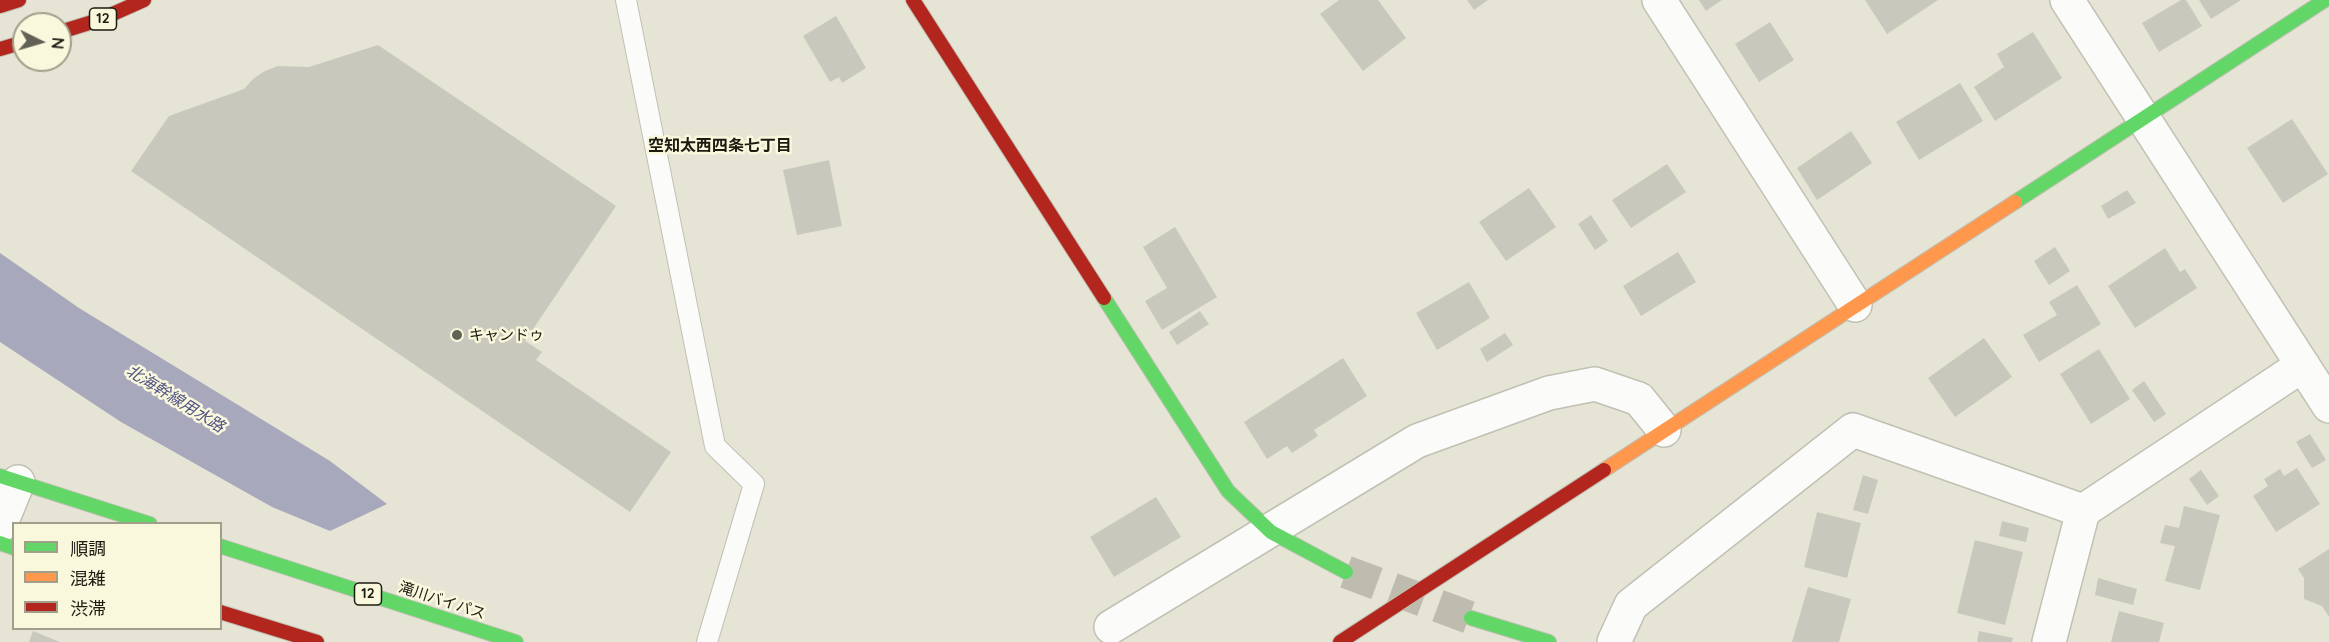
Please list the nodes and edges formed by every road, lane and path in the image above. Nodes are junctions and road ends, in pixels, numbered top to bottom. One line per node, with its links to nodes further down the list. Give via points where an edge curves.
1 (19, 0): 8 (main road)
2 (144, 0): 9 (main road, 12)
3 (626, 0): 27 (lane, via 715,446 754,484)
4 (913, 0): 19 (main road, via 1228,491)
5 (1659, 0): 11 (street)
6 (2067, 0): 10 (street)
7 (2325, 0): 10 (main road)
8 (0, 6)
9 (72, 28)
10 (2144, 118): 11 (main road); 12 (street)
11 (1855, 305): 14 (main road)
12 (2302, 365): 13 (street); 16 (street)
13 (2329, 406)
14 (1664, 430): 19 (street, via 1639,399 1595,384 1549,393 1417,441); 28 (main road)
15 (9, 479): 17 (main road); 18 (street)
16 (2083, 511): 30 (street, via 1853,430 1631,605); 31 (street)
17 (144, 522)
18 (0, 526)
19 (1271, 532): 21 (main road); 24 (street)
20 (222, 547): 26 (main road, 滝川バイパス / 12)
21 (1346, 572)
22 (222, 613): 25 (main road)
23 (1471, 618): 29 (main road)
24 (1111, 627)
25 (317, 642)
26 (516, 642)
27 (707, 642)
28 (1341, 642)
29 (1549, 642)
30 (1614, 642)
31 (2049, 642)

